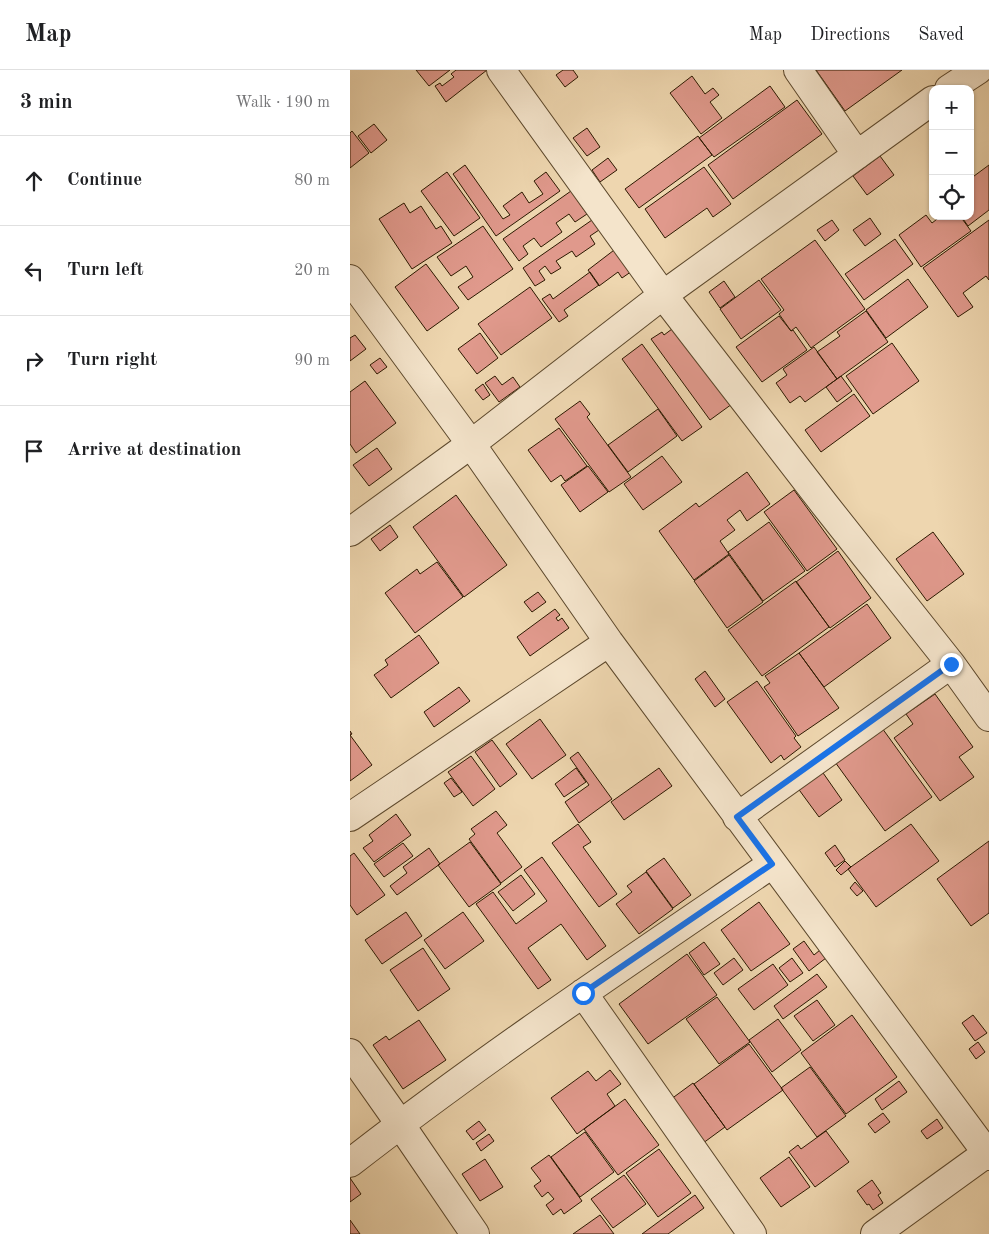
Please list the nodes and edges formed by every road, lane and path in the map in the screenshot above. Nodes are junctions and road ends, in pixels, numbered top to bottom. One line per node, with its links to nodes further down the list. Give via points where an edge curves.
1 (501, 70): 8 (street)
2 (798, 70): 6 (street)
3 (980, 75): 4 (street)
4 (958, 85)
5 (929, 103): 6 (street)
6 (857, 155): 8 (street)
7 (350, 279): 9 (street)
8 (663, 295): 9 (street); 12 (street)
9 (471, 444): 10 (street); 11 (street)
10 (350, 532)
11 (609, 642): 14 (street); 15 (street)
12 (951, 664): 13 (street); 15 (street)
13 (989, 717)
14 (350, 816)
15 (737, 817): 16 (street)
16 (772, 864): 17 (street); 20 (street)
17 (583, 993): 19 (street); 23 (street)
18 (350, 1053): 19 (street)
19 (400, 1124): 21 (street); 22 (street)
20 (988, 1155): 24 (street)
21 (350, 1163)
22 (475, 1234)
23 (752, 1234)
24 (875, 1234)

